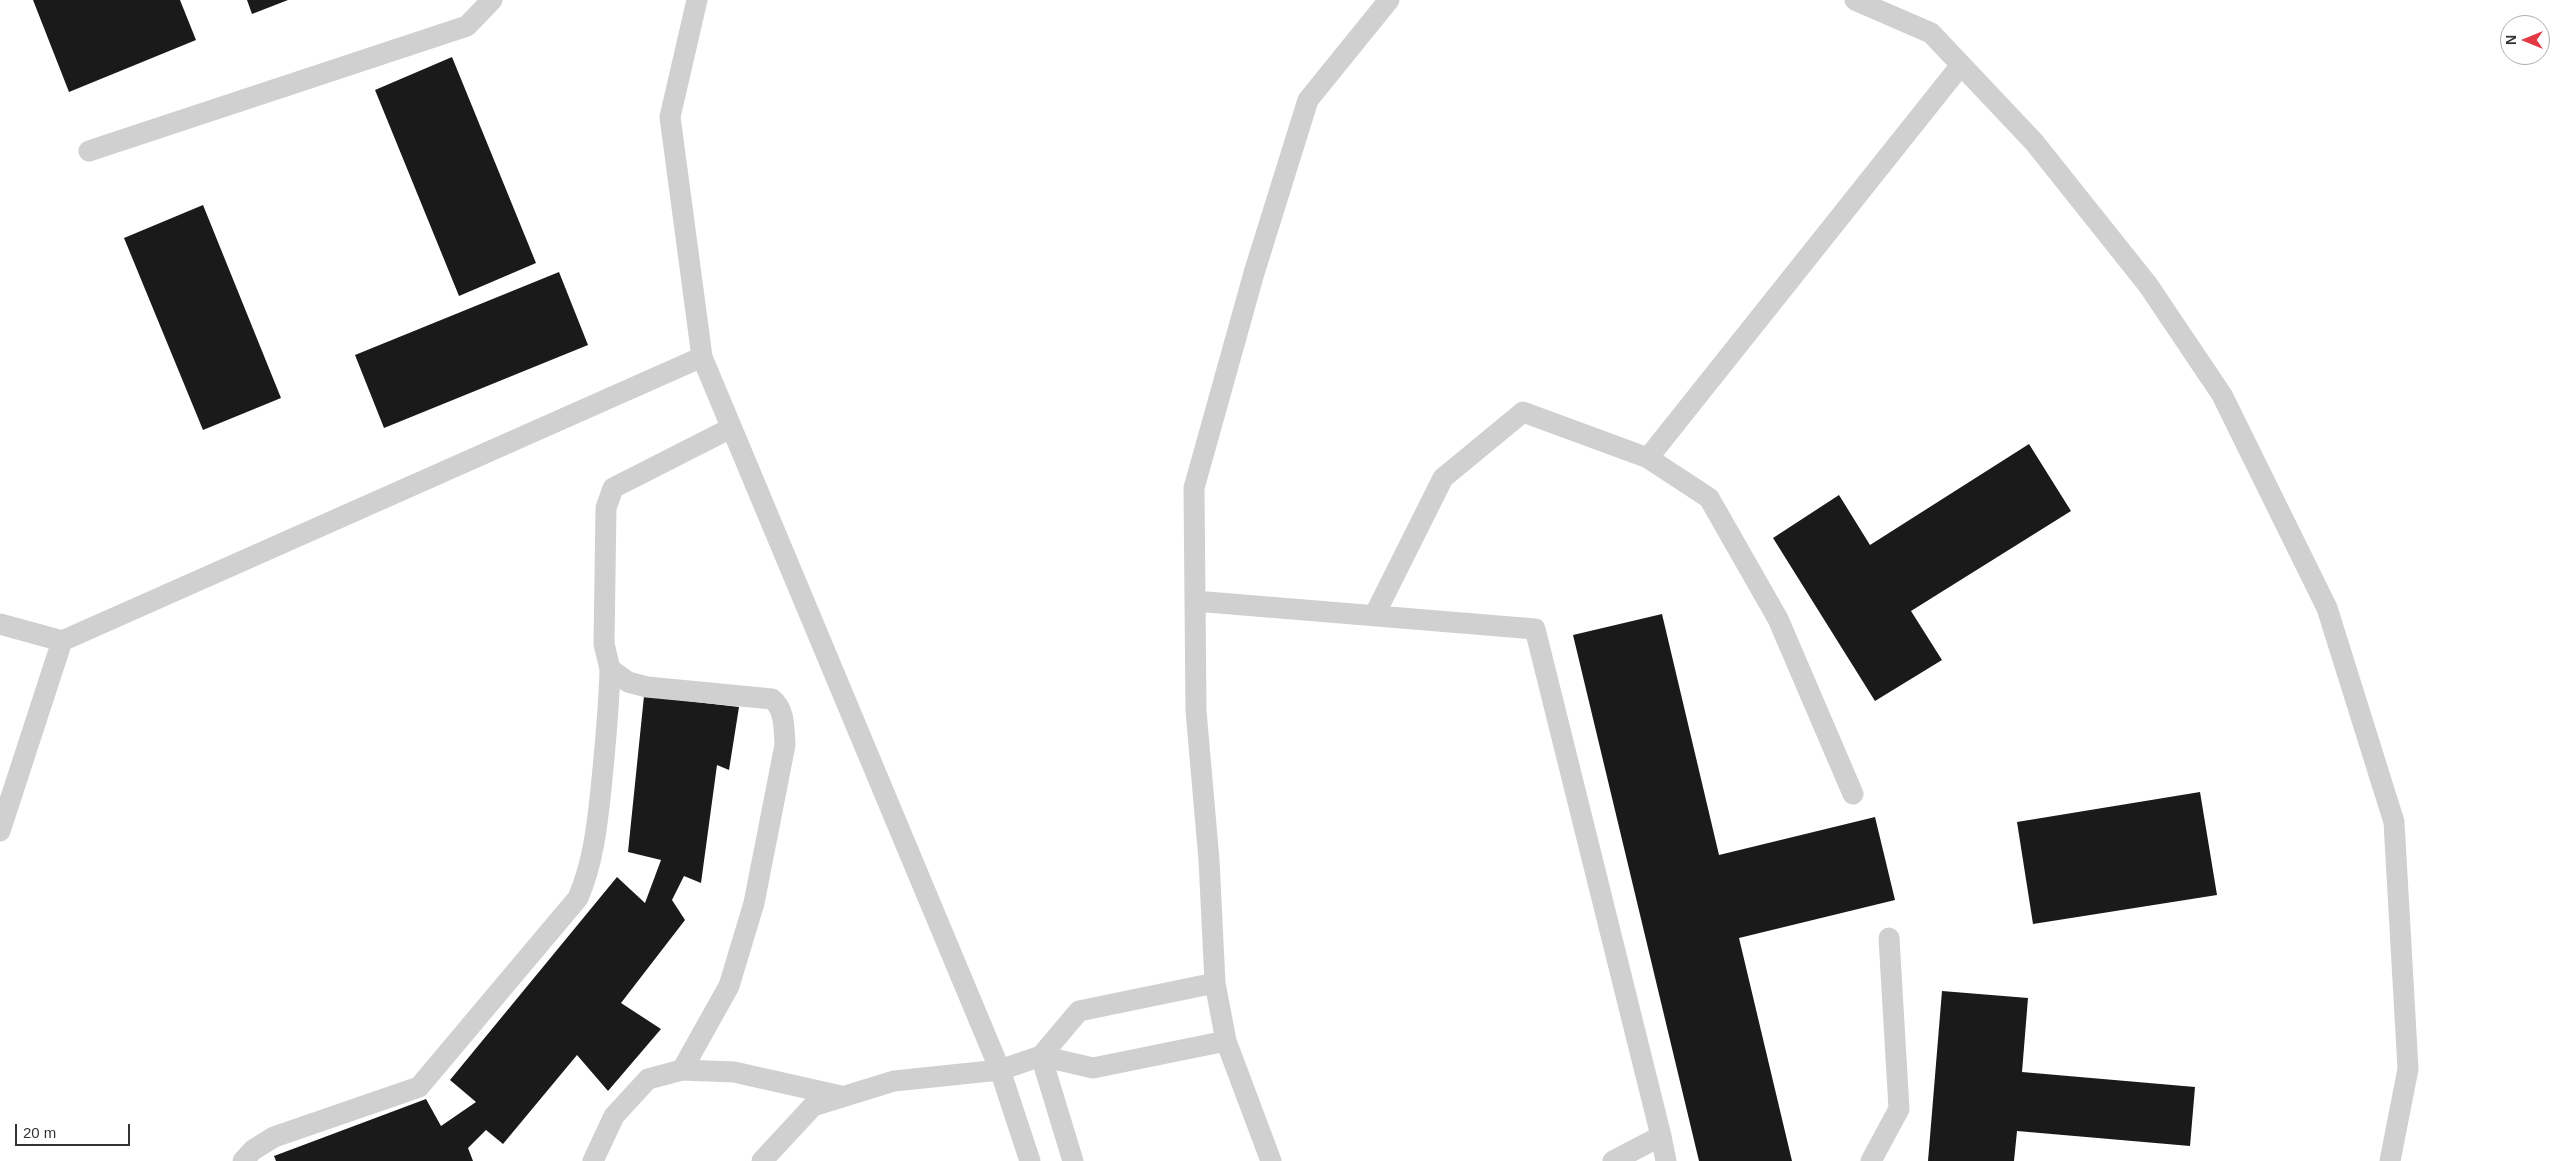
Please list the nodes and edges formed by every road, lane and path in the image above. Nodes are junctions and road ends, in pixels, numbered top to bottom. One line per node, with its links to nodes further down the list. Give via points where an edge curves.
1 (492, 0): 6 (lane, via 467,26)
2 (697, 0): 7 (lane, via 670,117)
3 (1389, 0): 10 (lane, via 1308,100 1254,273 1194,488)
4 (1855, 0): 5 (lane, via 1931,33)
5 (1961, 65): 9 (lane); 34 (lane, via 2034,142 2148,285 2217,387 2327,608 2394,822 2408,1069)
6 (89, 151)
7 (702, 357): 8 (lane); 13 (lane)
8 (732, 428): 14 (lane, via 613,488 606,508 604,644); 22 (lane)
9 (1648, 458): 11 (lane, via 1522,412 1443,478); 15 (lane, via 1710,498 1778,619)
10 (1195, 601): 11 (lane); 18 (lane, via 1196,711 1209,860)
11 (1374, 616): 24 (lane, via 1535,629)
12 (0, 624): 13 (lane)
13 (62, 641): 16 (lane)
14 (610, 670): 21 (lane, via 628,682 647,687 772,699 778,704 784,721 786,745 754,903 729,986); 25 (lane, via 609,717 596,831 588,874 578,898 419,1087 274,1137 253,1150)
15 (1853, 794)
16 (0, 831)
17 (1889, 938): 33 (lane, via 1899,1109)
18 (1215, 983): 19 (lane); 20 (lane, via 1079,1012)
19 (1226, 1041): 20 (lane, via 1093,1068); 30 (lane)
20 (1041, 1056): 22 (lane); 29 (lane)
21 (682, 1070): 23 (lane, via 734,1072); 26 (lane, via 648,1079 614,1116)
22 (1000, 1070): 23 (lane, via 894,1081); 28 (lane)
23 (843, 1097): 27 (lane, via 813,1106)
24 (1660, 1136): 31 (lane); 32 (lane)
25 (244, 1161)
26 (592, 1161)
27 (762, 1161)
28 (1030, 1161)
29 (1073, 1161)
30 (1271, 1161)
31 (1613, 1161)
32 (1666, 1161)
33 (1870, 1161)
34 (2390, 1161)

